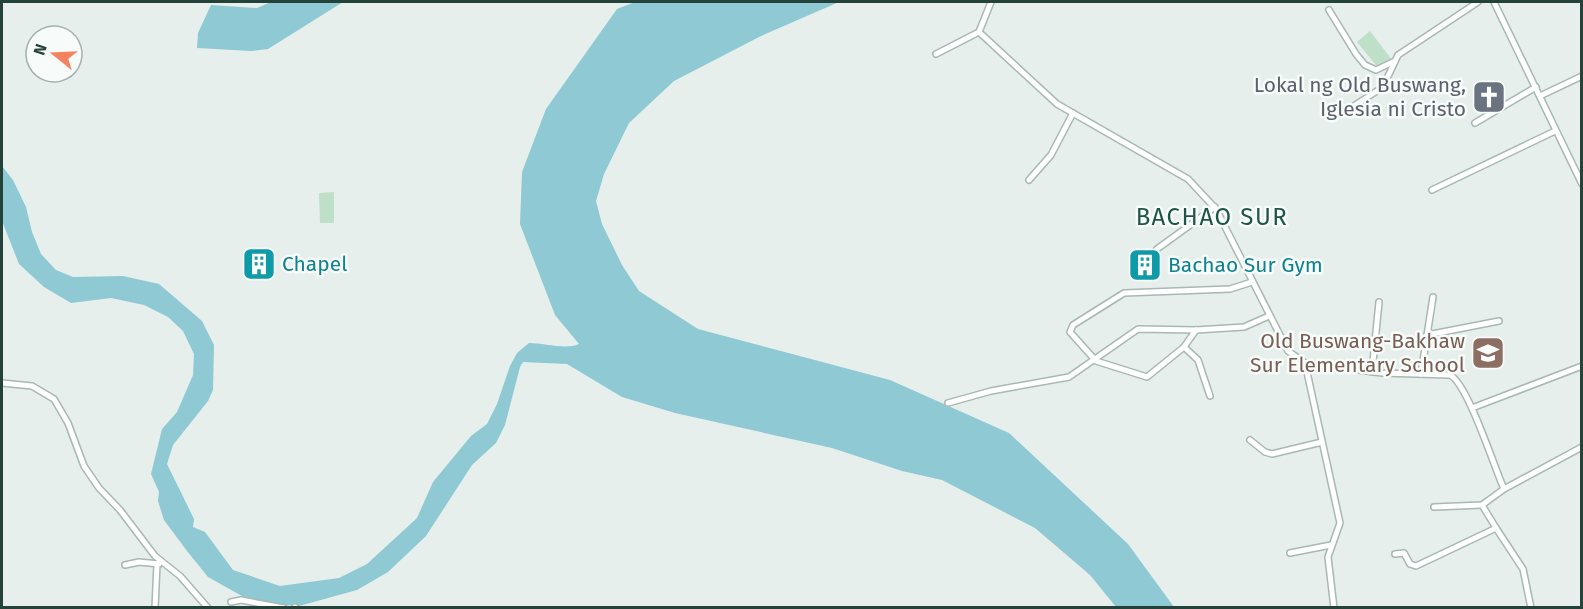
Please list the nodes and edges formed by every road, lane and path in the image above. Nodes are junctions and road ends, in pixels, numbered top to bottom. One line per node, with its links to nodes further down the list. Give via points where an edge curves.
1 (991, 2): 5 (street)
2 (1479, 2): 7 (street, via 1398,55)
3 (1494, 2): 9 (street)
4 (1329, 10): 7 (street, via 1365,65 1376,70)
5 (979, 32): 6 (street); 12 (street, via 1057,104)
6 (936, 54)
7 (1395, 61): 11 (street, via 1383,87)
8 (1581, 76): 10 (street)
9 (1536, 87): 10 (street); 13 (street)
10 (1540, 96): 14 (street)
11 (1346, 111)
12 (1073, 113): 15 (street, via 1051,155); 18 (street, via 1188,179)
13 (1475, 123)
14 (1555, 130): 16 (street); 17 (street)
15 (1029, 180)
16 (1581, 184)
17 (1432, 190)
18 (1215, 207): 19 (street); 20 (street)
19 (1157, 249)
20 (1252, 282): 23 (street); 28 (street, via 1230,289 1124,293 1071,328 1070,332)
21 (1433, 297): 26 (street)
22 (1379, 302): 31 (street)
23 (1269, 316): 25 (street, via 1244,327); 29 (street, via 1288,351)
24 (1499, 321): 26 (street)
25 (1197, 330): 27 (street); 28 (street, via 1138,328)
26 (1427, 335): 32 (street)
27 (1184, 347): 28 (street, via 1147,377); 34 (street, via 1198,360)
28 (1096, 361): 35 (street, via 1069,377 991,391)
29 (1305, 363): 31 (street); 38 (street)
30 (1581, 366): 36 (street)
31 (1372, 372): 32 (street)
32 (1421, 374): 36 (street, via 1456,378)
33 (2, 383): 47 (street, via 32,386 54,399 84,466)
34 (1210, 396)
35 (948, 404)
36 (1472, 408): 40 (street)
37 (1250, 440): 38 (street, via 1272,454)
38 (1322, 442): 44 (street, via 1340,523)
39 (1581, 447): 40 (street)
40 (1504, 489): 41 (street)
41 (1482, 505): 42 (street); 43 (street)
42 (1434, 507)
43 (1496, 528): 46 (street, via 1416,566 1410,564 1404,553); 54 (street, via 1522,569)
44 (1331, 545): 45 (street); 53 (street, via 1328,557)
45 (1290, 553)
46 (1395, 554)
47 (160, 564): 48 (street); 50 (street); 51 (street, via 180,576)
48 (125, 565)
49 (231, 602): 52 (street, via 241,600)
50 (155, 608)
51 (208, 608)
52 (284, 608)
53 (1334, 608)
54 (1531, 608)

